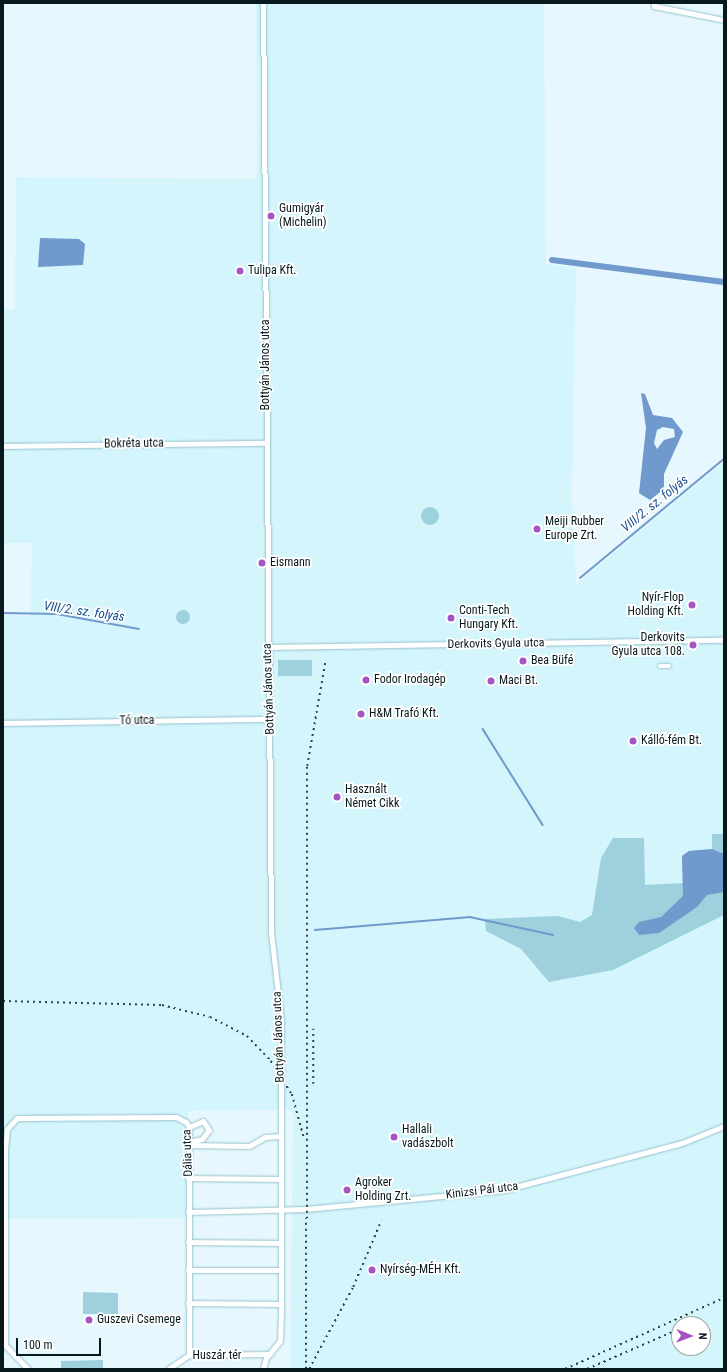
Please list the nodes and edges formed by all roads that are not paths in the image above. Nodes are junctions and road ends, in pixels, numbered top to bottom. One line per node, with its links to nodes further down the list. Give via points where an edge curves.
1 (263, 3): 4 (street, Bottyán János utca)
2 (654, 5): 3 (street)
3 (724, 20)
4 (266, 442): 5 (street, Bokréta utca); 7 (street, Bottyán János utca)
5 (3, 446)
6 (724, 640): 7 (street, Derkovits Gyula utca)
7 (267, 647): 10 (street, Bottyán János utca)
8 (660, 666): 9 (street)
9 (669, 666)
10 (270, 719): 11 (street, Tó utca); 14 (street, Bottyán János utca, via 271,932 281,1020)
11 (3, 723)
12 (724, 1126): 20 (street, Kinizsi Pál utca, via 682,1143 504,1190)
13 (189, 1127): 15 (street, Dália utca); 15 (street, via 203,1121 209,1130 202,1139); 16 (street, Dália utca, via 176,1117 17,1118 7,1129)
14 (281, 1136): 15 (street, via 264,1137 249,1146); 18 (street, Bottyán János utca)
15 (189, 1144): 17 (street, Dália utca)
16 (4, 1149): 19 (street)
17 (188, 1178): 18 (street); 21 (street, Dália utca)
18 (281, 1179): 20 (street, Bottyán János utca)
19 (4, 1183): 22 (street)
20 (280, 1209): 21 (street, Kinizsi Pál utca); 24 (street, Bottyán János utca)
21 (188, 1212): 23 (street, Dália utca)
22 (4, 1214): 25 (street)
23 (188, 1242): 24 (street); 26 (street, Dália utca)
24 (281, 1243): 27 (street, Bottyán János utca)
25 (4, 1244): 28 (street)
26 (188, 1270): 27 (street); 29 (street, Dália utca)
27 (281, 1270): 31 (street, Bottyán János utca)
28 (4, 1274): 30 (street)
29 (188, 1303): 31 (street); 34 (street, Dália utca)
30 (4, 1304): 32 (street)
31 (281, 1304): 33 (street, Bottyán János utca, via 280,1341)
32 (4, 1334): 35 (street, via 8,1352)
33 (270, 1354): 34 (street, Huszár tér); 37 (street, Bottyán János utca)
34 (188, 1355): 36 (street, Huszár tér)
35 (28, 1369)
36 (168, 1369)
37 (263, 1369)

